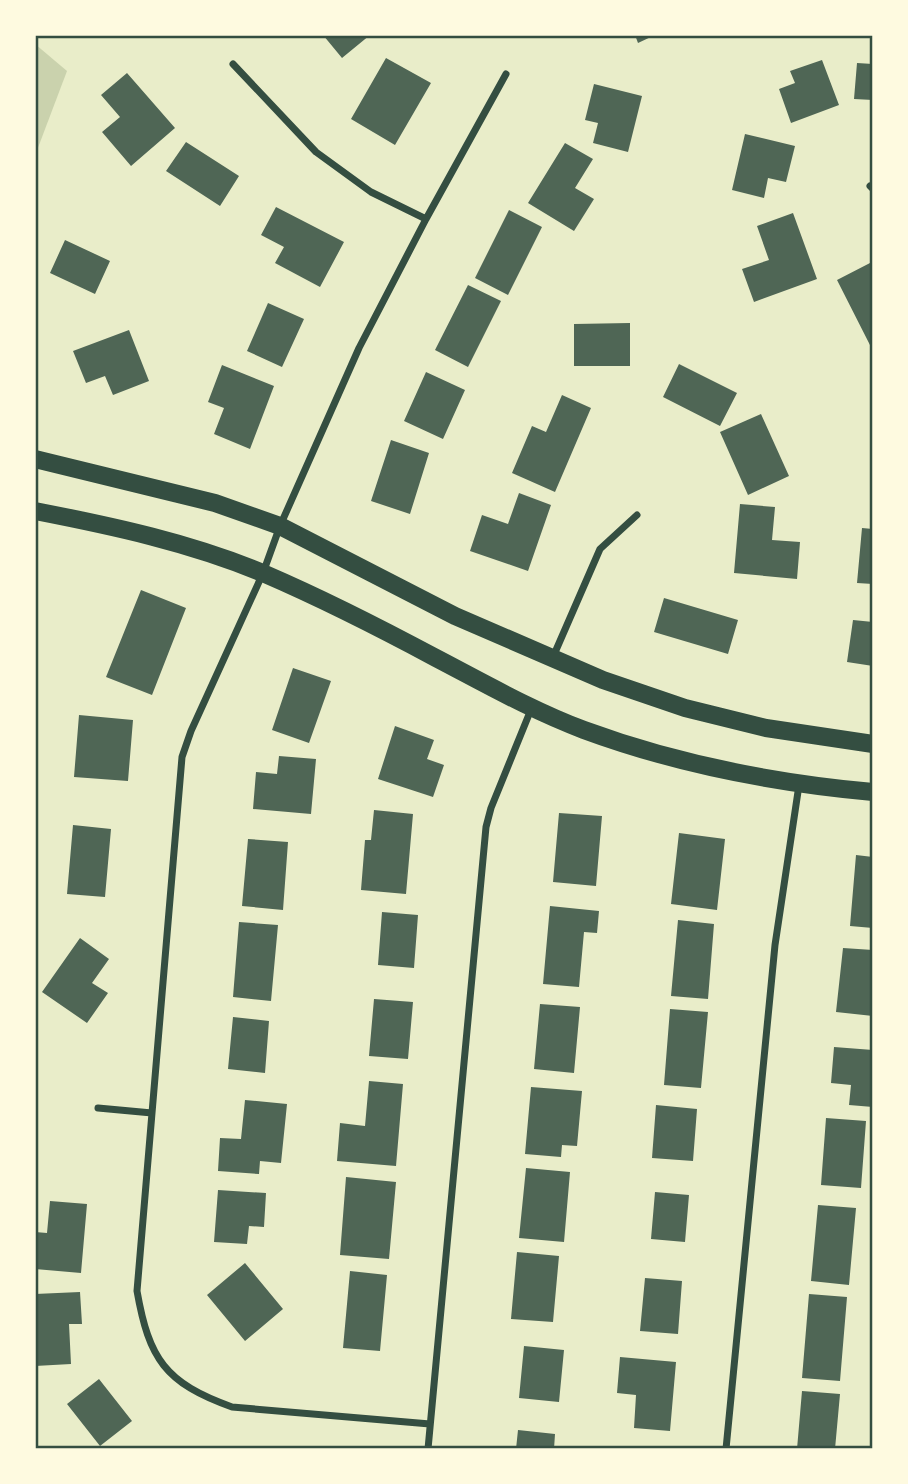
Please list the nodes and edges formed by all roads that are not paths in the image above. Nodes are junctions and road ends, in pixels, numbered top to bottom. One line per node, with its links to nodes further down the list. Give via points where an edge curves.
1 (233, 64): 3 (street, via 316,152 371,192)
2 (506, 74): 3 (street)
3 (426, 219): 7 (street, via 359,348)
4 (35, 459): 7 (main road, via 215,503)
5 (35, 511): 8 (main road, via 118,528)
6 (637, 515): 9 (street, via 600,549)
7 (280, 526): 8 (street); 9 (main road)
8 (263, 573): 10 (main road); 15 (street, via 182,757)
9 (552, 660): 11 (main road, via 685,708 766,728)
10 (533, 706): 12 (main road, via 582,729 671,758); 16 (street, via 486,827)
11 (873, 744)
12 (799, 784): 13 (main road); 18 (street, via 775,945)
13 (873, 792)
14 (98, 1108): 15 (street)
15 (152, 1113): 16 (street, via 136,1291 142,1323 155,1353 175,1379 201,1396 232,1406)
16 (430, 1424): 17 (street)
17 (428, 1449)
18 (726, 1449)

